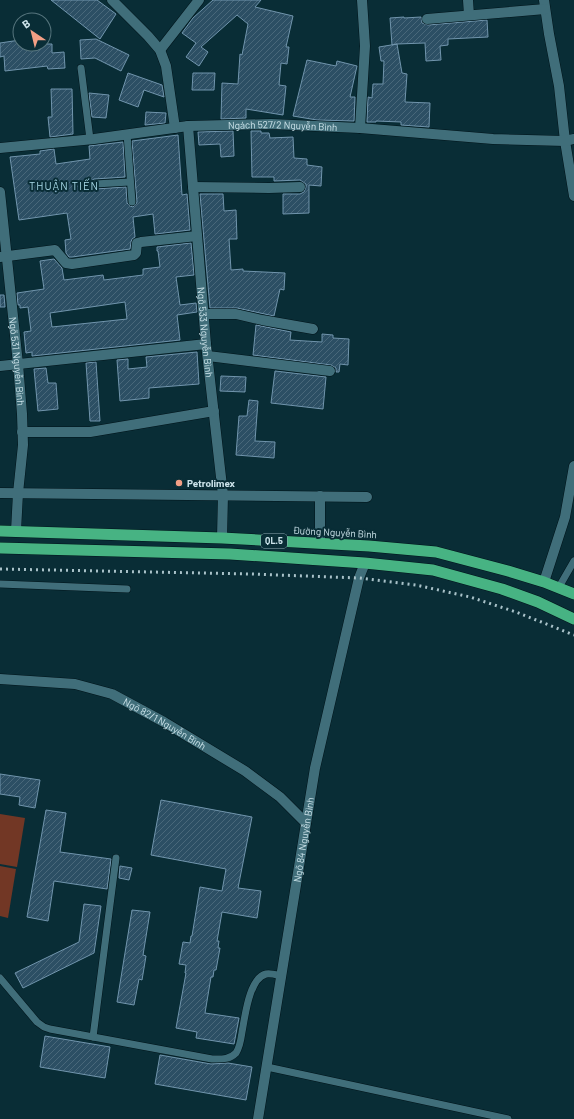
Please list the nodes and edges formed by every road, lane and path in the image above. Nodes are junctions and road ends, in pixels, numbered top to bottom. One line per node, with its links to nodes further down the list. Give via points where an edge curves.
1 (112, 0): 8 (street)
2 (199, 0): 8 (street)
3 (362, 0): 12 (street, via 364,46)
4 (468, 0): 6 (street)
5 (545, 4): 6 (street); 15 (street)
6 (469, 15): 7 (street)
7 (427, 19)
8 (160, 50): 11 (street, via 166,66)
9 (81, 68): 14 (lane)
10 (188, 126): 11 (street, Ngách 527/2 Nguyễn Bình); 12 (street, Ngách 527/2 Nguyễn Bình, via 271,124); 19 (street, Ngõ 533 Nguyễn Bình)
11 (175, 128): 13 (street, Ngách 527/2 Nguyễn Bình)
12 (360, 128): 15 (street, Ngách 527/2 Nguyễn Bình, via 493,138)
13 (127, 134): 14 (street, Ngách 527/2 Nguyễn Bình); 17 (lane)
14 (90, 139): 16 (street, Ngách 527/2 Nguyễn Bình)
15 (570, 140): 22 (street)
16 (0, 148)
17 (130, 182): 18 (lane); 23 (lane)
18 (95, 184)
19 (193, 187): 20 (street); 24 (street, Ngõ 533 Nguyễn Bình)
20 (300, 187)
21 (0, 192): 25 (street, Ngõ 531 Nguyễn Bình)
22 (574, 196)
23 (132, 202)
24 (197, 236): 25 (street, via 141,242 137,243 134,255 72,264 66,263 55,250); 26 (street, Ngõ 533 Nguyễn Bình)
25 (3, 257): 30 (street, Ngõ 531 Nguyễn Bình)
26 (204, 314): 27 (street, via 236,314); 28 (street, Ngõ 533 Nguyễn Bình)
27 (312, 329)
28 (206, 344): 29 (street, Ngõ 533 Nguyễn Bình); 30 (street)
29 (208, 356): 32 (street); 33 (street, Ngõ 533 Nguyễn Bình)
30 (18, 364): 31 (street); 34 (street, Ngõ 531 Nguyễn Bình)
31 (0, 366)
32 (330, 371)
33 (214, 411): 34 (street, via 90,432); 38 (street, Ngõ 533 Nguyễn Bình)
34 (22, 432): 37 (street, Ngõ 531 Nguyễn Bình)
35 (574, 466): 48 (street, via 565,517)
36 (0, 493): 37 (street)
37 (18, 493): 38 (street); 42 (street, Ngõ 531 Nguyễn Bình)
38 (223, 496): 39 (street); 43 (street, Ngõ 533 Nguyễn Bình)
39 (320, 496): 40 (street); 44 (street)
40 (367, 497)
41 (0, 531): 42 (highway, Đường Nguyễn Bình / QL.5)
42 (16, 531): 43 (highway, Đường Nguyễn Bình / QL.5)
43 (222, 538): 44 (highway, Đường Nguyễn Bình / QL.5)
44 (320, 543): 48 (highway, Đường Nguyễn Bình / QL.5, via 436,552)
45 (0, 548): 47 (highway, QL.5, via 230,554)
46 (574, 561): 50 (lane)
47 (365, 563): 53 (highway, QL.5, via 433,570 502,589); 55 (street, Ngõ 84 Nguyễn Bình, via 359,578 315,768)
48 (544, 582): 50 (highway, QL.5)
49 (0, 584): 51 (lane)
50 (559, 587): 52 (highway, QL.5)
51 (127, 589)
52 (574, 594)
53 (574, 619)
54 (0, 679): 55 (street, Ngõ 82/1 Nguyễn Bình, via 75,684 112,694 245,771 280,798)
55 (306, 823): 57 (street, Ngõ 84 Nguyễn Bình)
56 (116, 858): 59 (lane)
57 (282, 976): 59 (lane, via 268,973 256,981 247,1005 239,1046 228,1058 212,1059); 60 (street, Ngõ 84 Nguyễn Bình)
58 (0, 978): 59 (lane, via 44,1027)
59 (93, 1037)
60 (267, 1067): 61 (street, Ngõ 84 Nguyễn Bình); 62 (lane)
61 (258, 1119)
62 (508, 1119)

